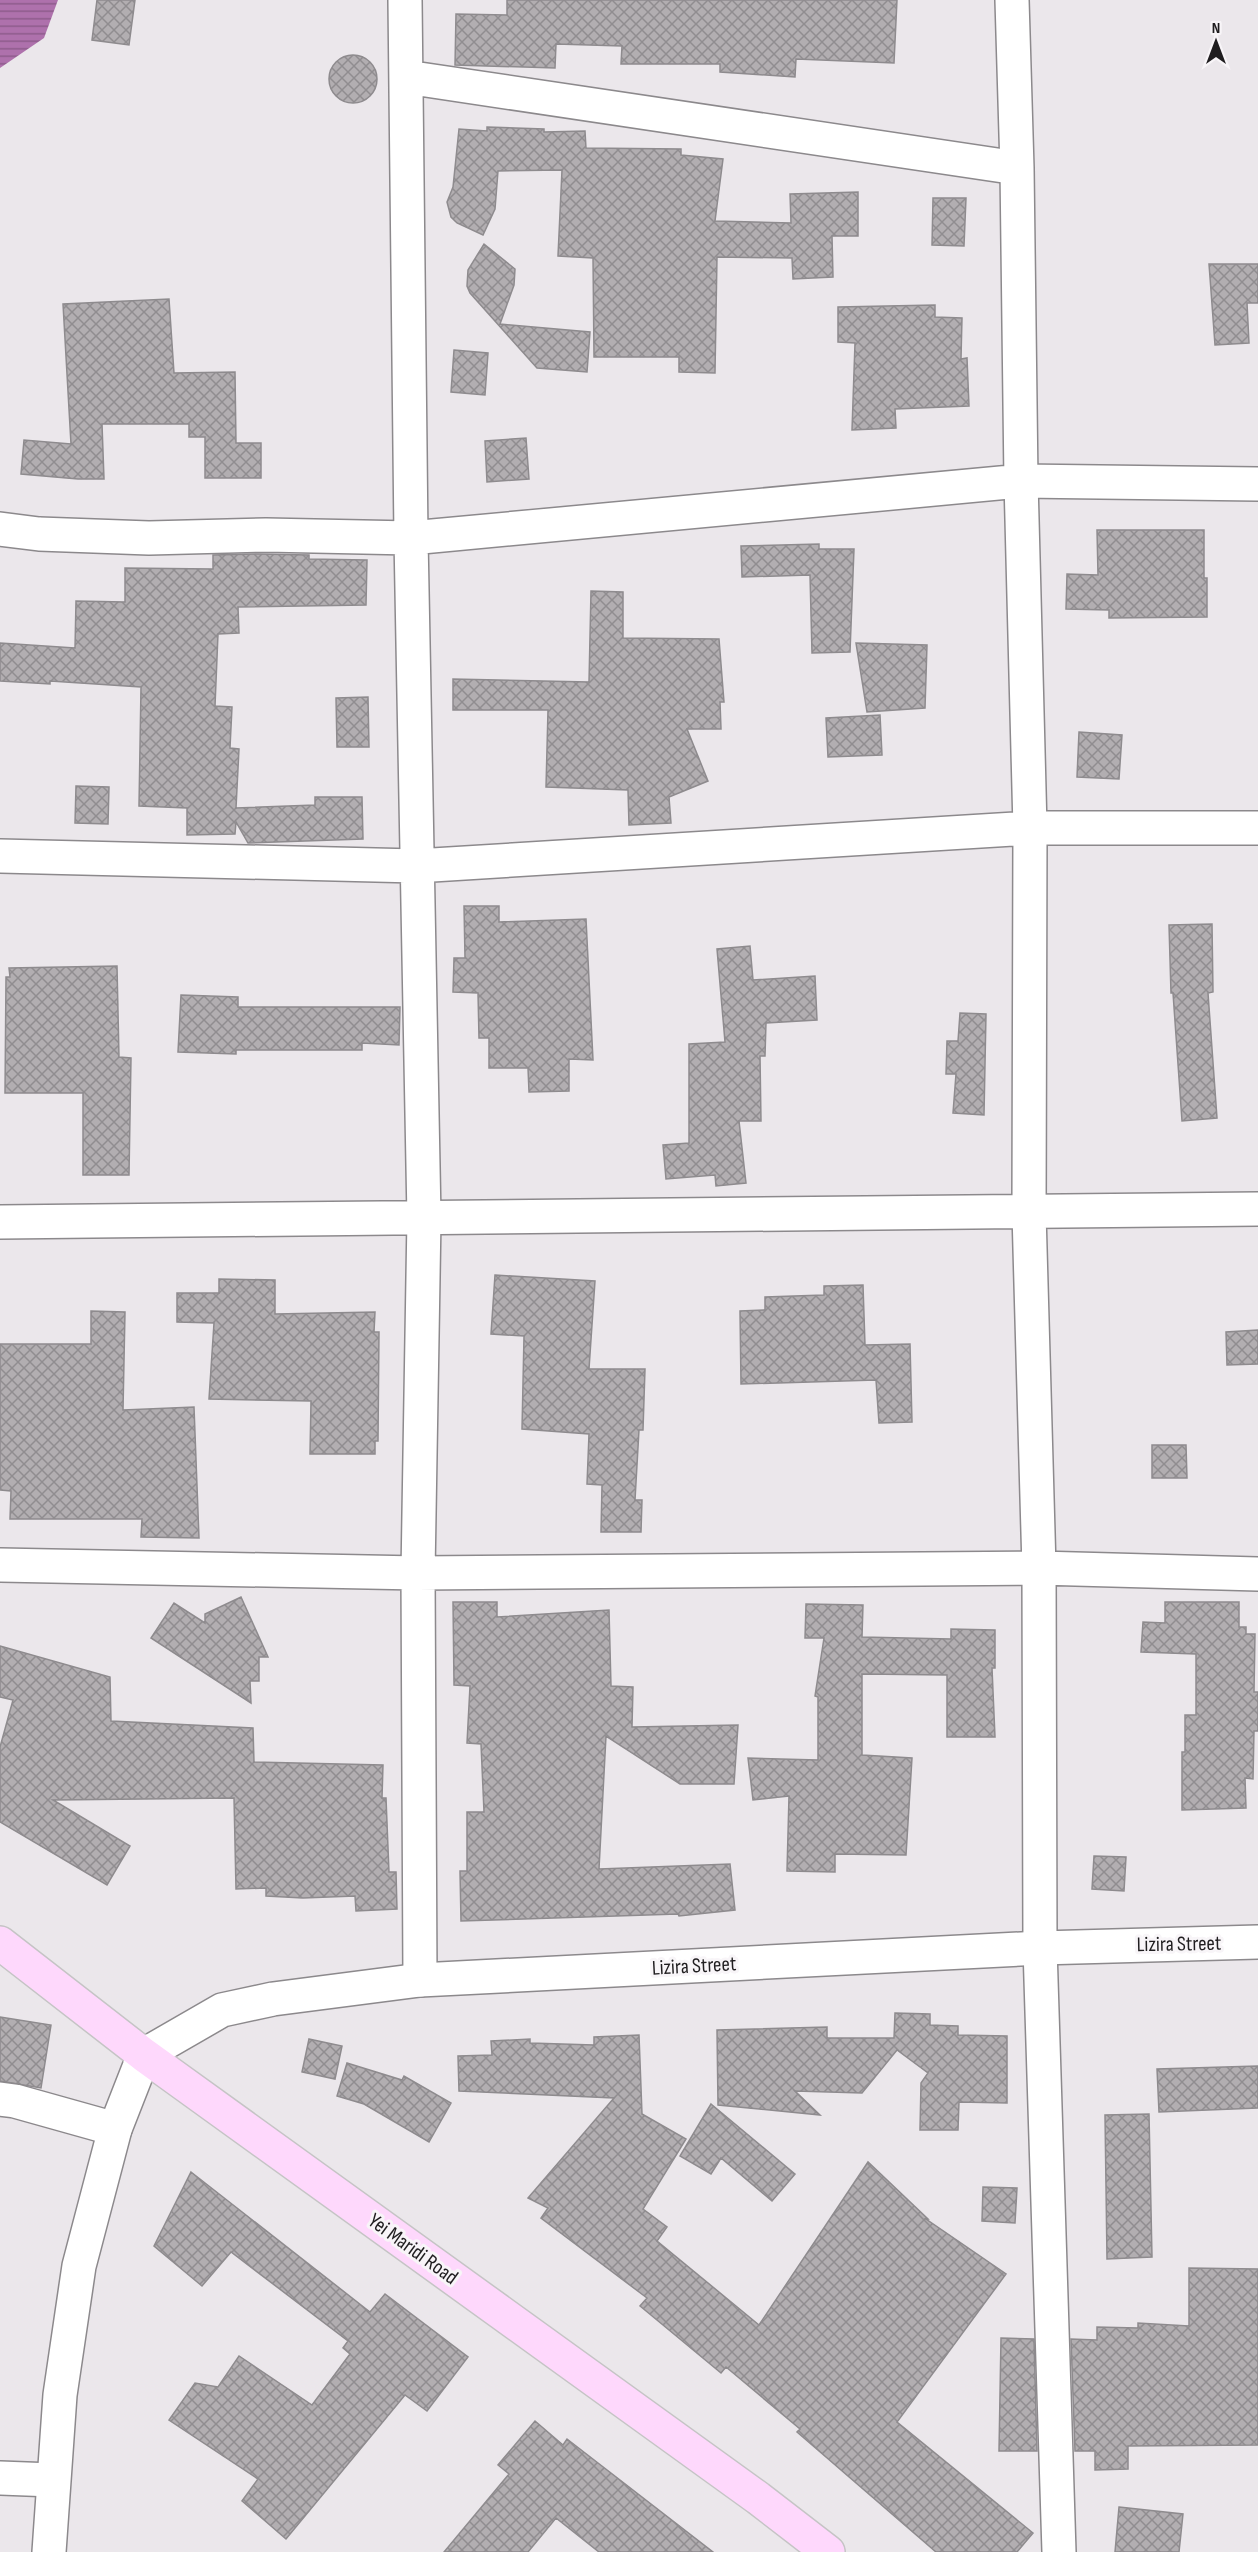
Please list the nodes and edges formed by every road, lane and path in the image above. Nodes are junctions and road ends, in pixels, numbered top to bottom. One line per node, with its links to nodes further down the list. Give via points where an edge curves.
1 (405, 0): 3 (street)
2 (1012, 0): 4 (street)
3 (406, 77): 4 (street); 8 (street)
4 (1017, 168): 5 (street)
5 (1021, 481): 6 (street); 8 (street); 9 (street)
6 (1258, 484)
7 (0, 529): 8 (street, via 149,538)
8 (411, 538): 12 (street)
9 (1030, 828): 10 (street); 12 (street); 14 (street)
10 (1258, 828)
11 (0, 856): 12 (street)
12 (416, 866): 15 (street)
13 (1258, 1209): 14 (street)
14 (1029, 1213): 15 (street); 18 (street)
15 (424, 1218): 16 (street); 19 (street)
16 (0, 1222)
17 (0, 1565): 19 (street)
18 (1039, 1568): 19 (street); 20 (street); 23 (street)
19 (418, 1573): 24 (street)
20 (1258, 1574)
21 (1258, 1942): 23 (street, Lizira Street)
22 (0, 1943): 25 (main road, Yei Maridi Road)
23 (1040, 1948): 24 (street, Lizira Street); 32 (street)
24 (420, 1980): 25 (street, Lizira Street, via 273,1999 222,2010)
25 (144, 2055): 27 (street); 31 (main road, Yei Maridi Road)
26 (0, 2099): 27 (street)
27 (115, 2129): 29 (street, via 79,2266 60,2395)
28 (0, 2478): 29 (street)
29 (53, 2480): 30 (street)
30 (49, 2552)
31 (828, 2552)
32 (1059, 2552)

